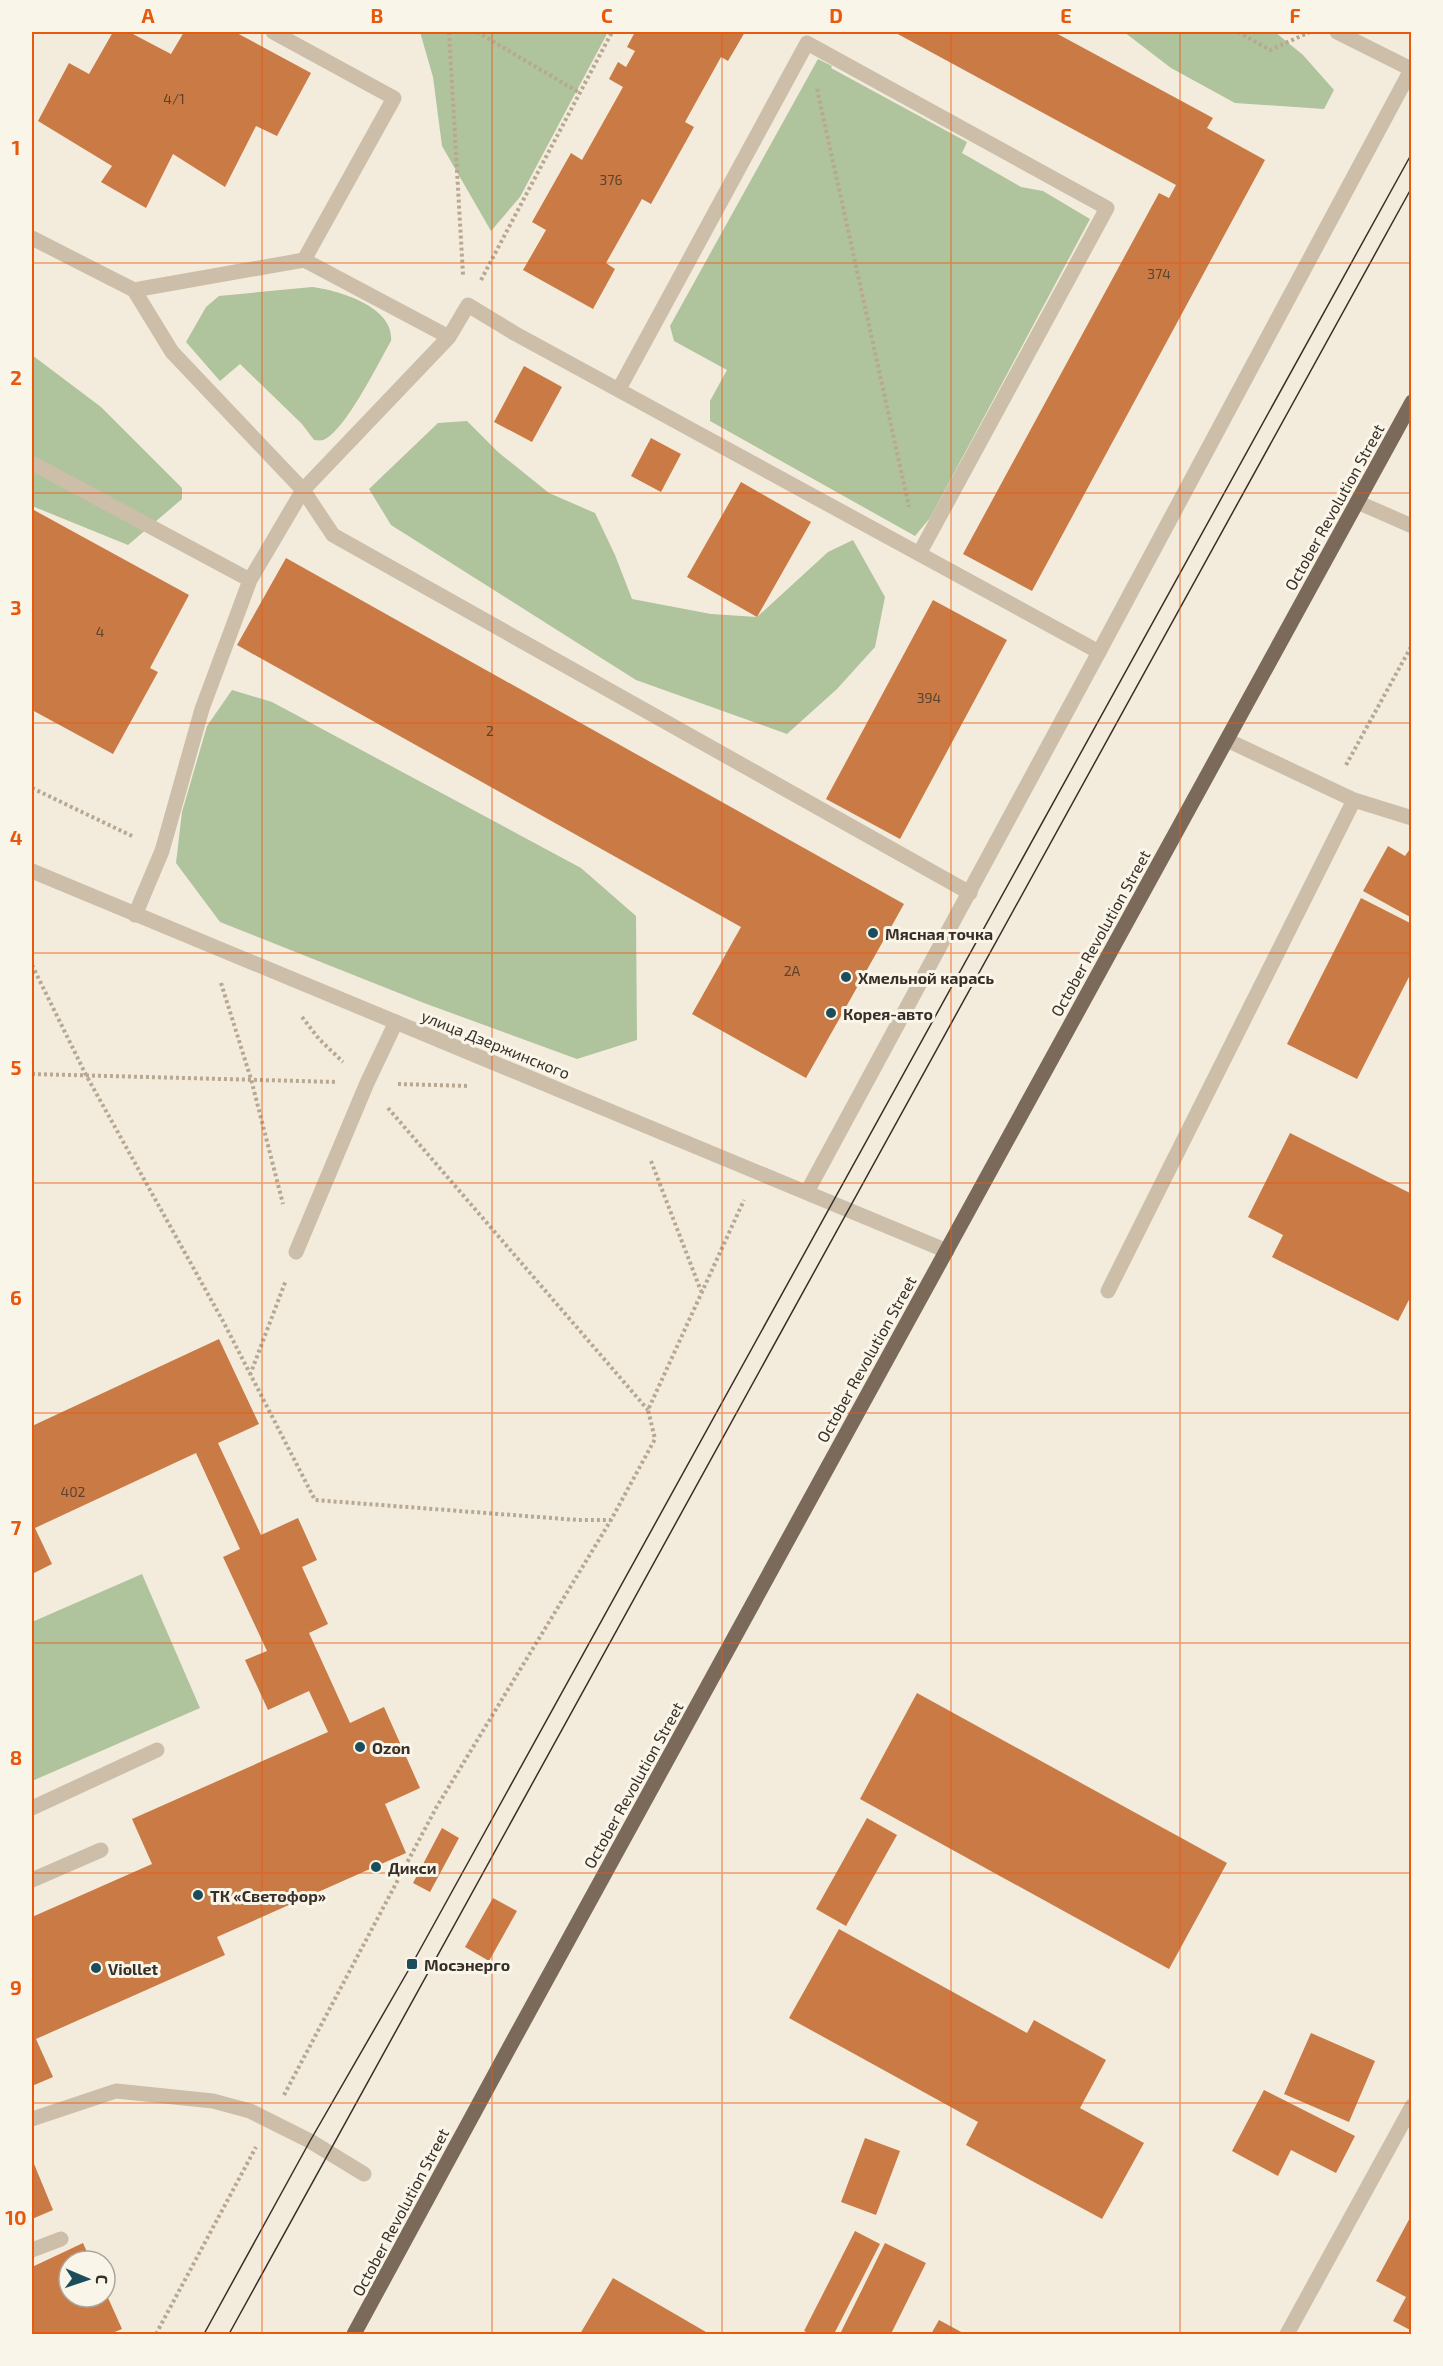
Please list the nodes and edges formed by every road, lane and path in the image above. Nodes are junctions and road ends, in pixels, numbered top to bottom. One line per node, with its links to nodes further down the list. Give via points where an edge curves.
1 (273, 32): 12 (street, via 394,98)
2 (449, 32): 10 (path, via 464,277 480,282)
3 (477, 32): 10 (path)
4 (612, 32): 10 (path)
5 (1238, 32): 6 (path, via 1270,50)
6 (1311, 32)
7 (1337, 32): 9 (street)
8 (807, 43): 15 (street); 21 (path); 21 (street, via 1107,208)
9 (1411, 68): 24 (street)
10 (580, 93)
11 (32, 238): 13 (street)
12 (304, 260): 13 (street); 14 (street)
13 (134, 290): 18 (street, via 172,352)
14 (449, 337): 15 (street, via 468,305); 18 (street)
15 (619, 389): 21 (street)
16 (1412, 402): 19 (main road, October Revolution Street)
17 (32, 463): 22 (street)
18 (303, 490): 22 (street); 32 (street, via 333,535)
19 (1357, 502): 20 (street); 25 (main road, October Revolution Street)
20 (1412, 526)
21 (919, 554): 24 (street)
22 (250, 580): 30 (street, via 202,709)
23 (1412, 645): 27 (path)
24 (1099, 652): 32 (street)
25 (1227, 740): 27 (street); 46 (main road, October Revolution Street)
26 (32, 788): 30 (path)
27 (1332, 790): 28 (street)
28 (1354, 800): 29 (street); 48 (street)
29 (1412, 818)
30 (162, 851): 33 (street)
31 (32, 871): 33 (street, улица Дзержинского)
32 (970, 893): 45 (street)
33 (135, 915): 34 (street, улица Дзержинского)
34 (210, 945): 37 (street, улица Дзержинского); 40 (path)
35 (32, 965): 39 (path)
36 (298, 1012): 41 (path, via 319,1039)
37 (396, 1022): 41 (street); 43 (street, улица Дзержинского)
38 (32, 1074): 39 (path)
39 (86, 1075): 40 (path); 50 (path)
40 (251, 1079): 41 (path); 47 (path)
41 (367, 1083): 42 (path); 47 (street); 51 (path)
42 (480, 1087)
43 (636, 1121): 44 (street, улица Дзержинского); 49 (path)
44 (758, 1172): 45 (street, улица Дзержинского); 49 (path)
45 (807, 1192): 46 (street, улица Дзержинского)
46 (946, 1251): 64 (main road, October Revolution Street)
47 (296, 1252): 50 (path)
48 (1108, 1291)
49 (701, 1292): 51 (path)
50 (250, 1375): 52 (path, via 315,1500)
51 (648, 1410): 52 (path, via 655,1439)
52 (611, 1520): 59 (path, via 436,1808)
53 (157, 1750): 54 (street)
54 (32, 1808)
55 (100, 1850): 56 (street)
56 (32, 1880)
57 (1412, 2106): 65 (street)
58 (32, 2119): 59 (street, via 116,2091 213,2101)
59 (270, 2121): 60 (street); 63 (path)
60 (364, 2174)
61 (61, 2239): 62 (street)
62 (32, 2250)
63 (156, 2334)
64 (354, 2334)
65 (1287, 2334)

